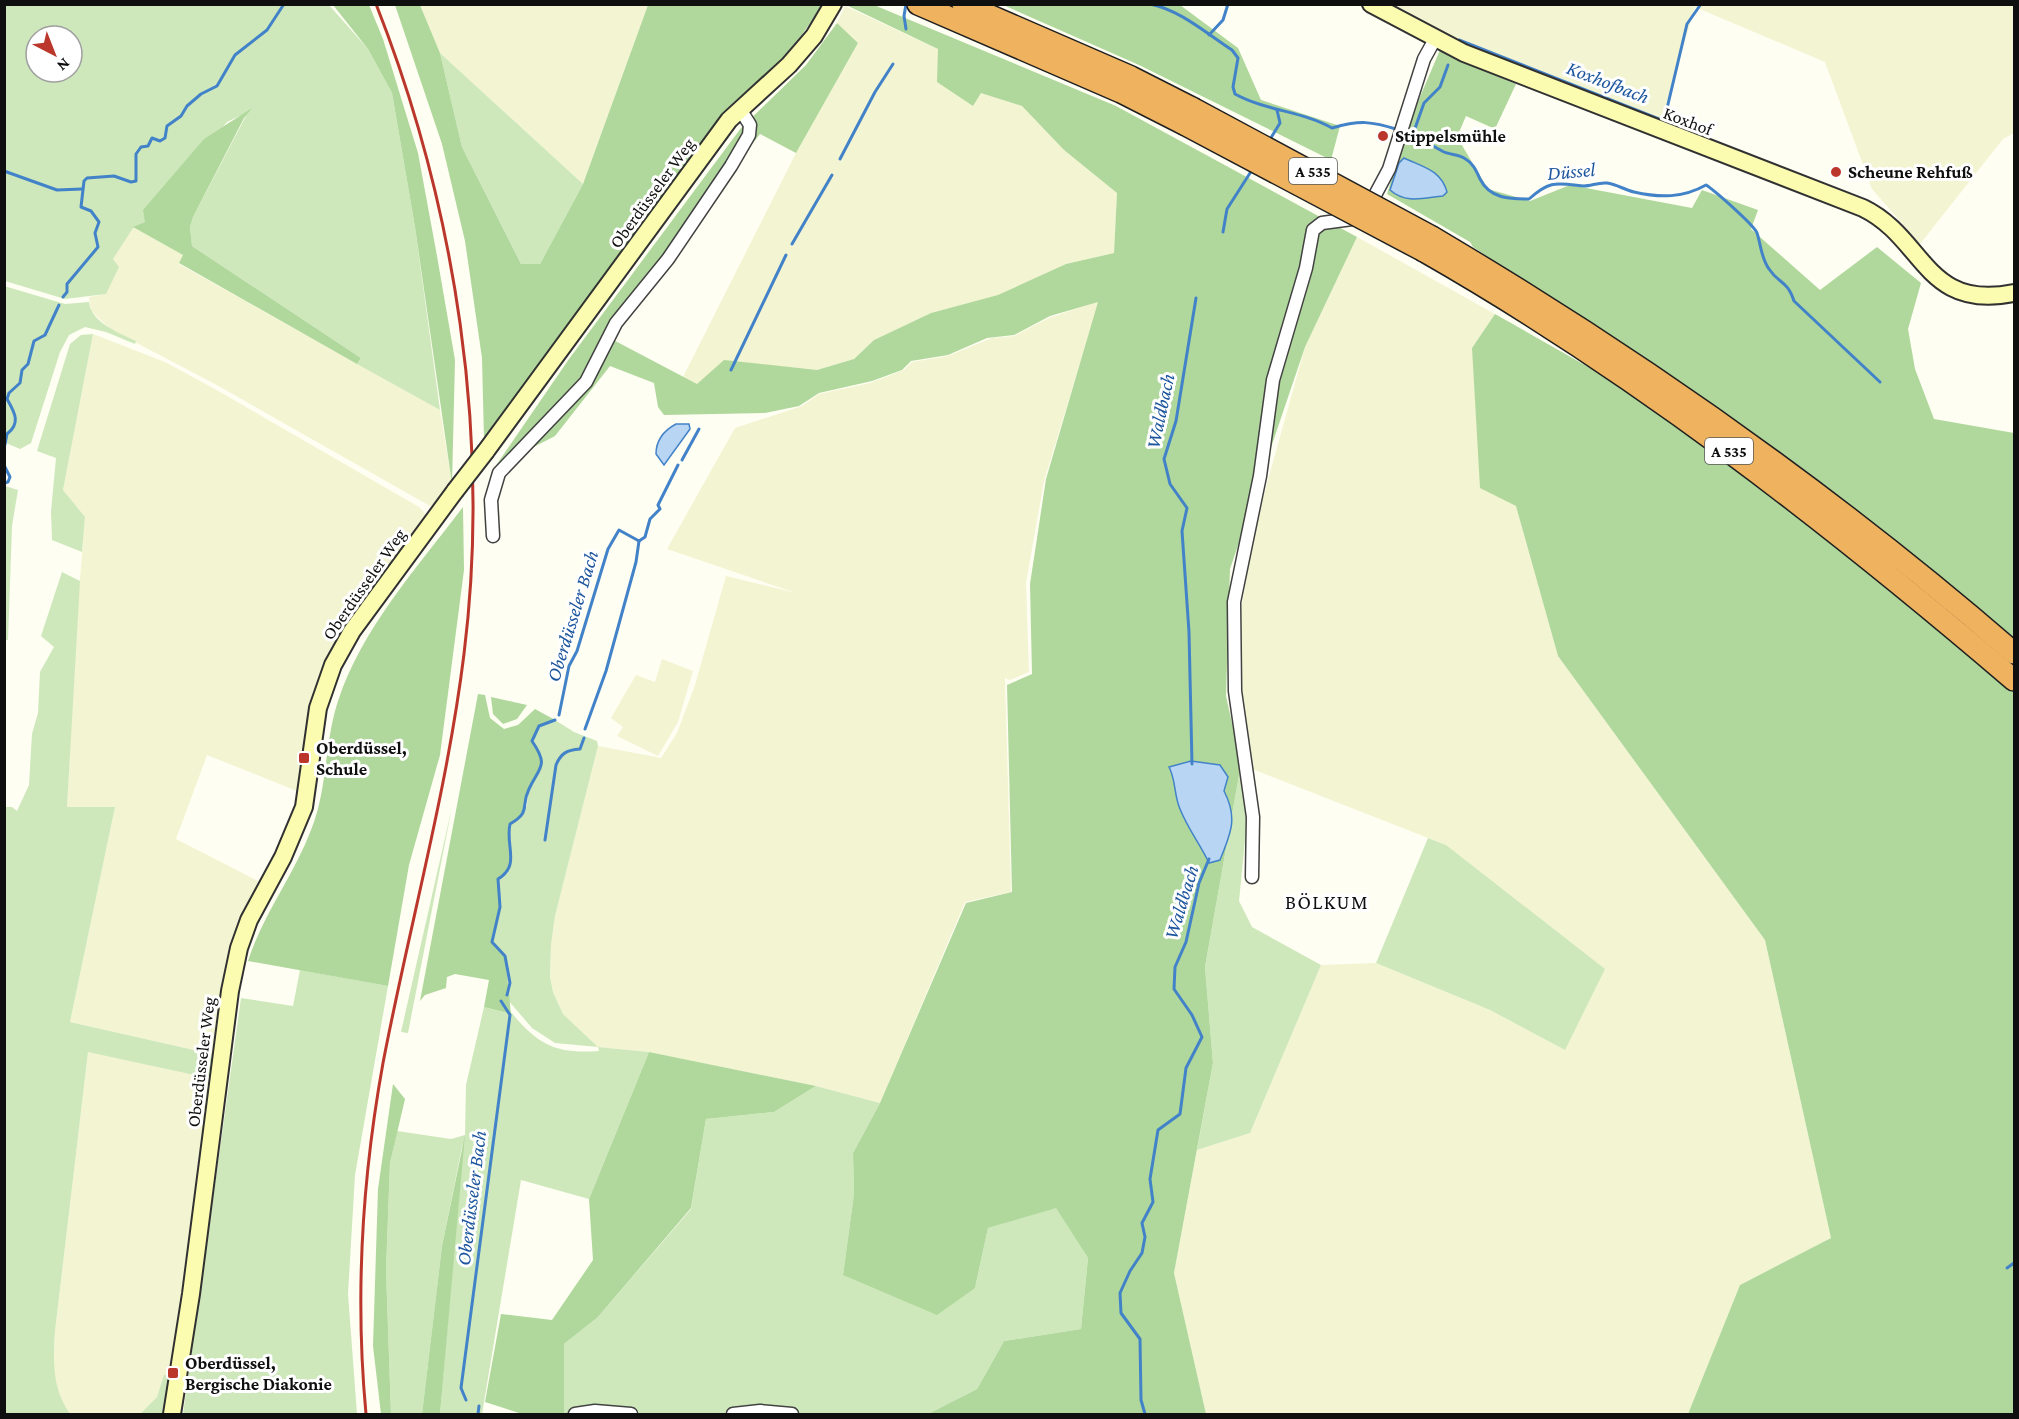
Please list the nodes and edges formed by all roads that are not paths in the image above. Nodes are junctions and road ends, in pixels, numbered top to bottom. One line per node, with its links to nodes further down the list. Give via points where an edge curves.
1 (918, 4): 6 (highway, A 535)
2 (963, 4): 6 (highway, A 535)
3 (1371, 4): 5 (street, Koxhof)
4 (833, 5): 7 (street, Oberdüsseler Weg, via 814,36 789,65)
5 (1435, 39): 9 (street, Koxhof, via 1863,208 1884,221 1935,277 1954,288 1974,294); 13 (street, via 1424,59 1389,169 1365,210 1352,219 1315,226 1273,380 1260,476 1234,602 1235,691 1253,817)
6 (1048, 50): 8 (highway, A 535, bridge, via 1188,116)
7 (740, 109): 10 (street, via 750,125 749,135 724,176 668,259 616,323 586,382 499,473 491,500); 14 (street, Oberdüsseler Weg, bridge, via 455,491 337,657 318,708 304,807 239,948)
8 (1428, 244): 11 (highway, A 535, via 1535,298 1716,420 1935,585); 12 (highway, A 535, via 1705,433 1929,608)
9 (2014, 293)
10 (493, 536)
11 (2014, 653)
12 (2014, 680)
13 (1252, 877)
14 (172, 1414)
15 (575, 1414): 16 (street)
16 (631, 1414)
17 (733, 1414): 18 (street)
18 (792, 1414)

